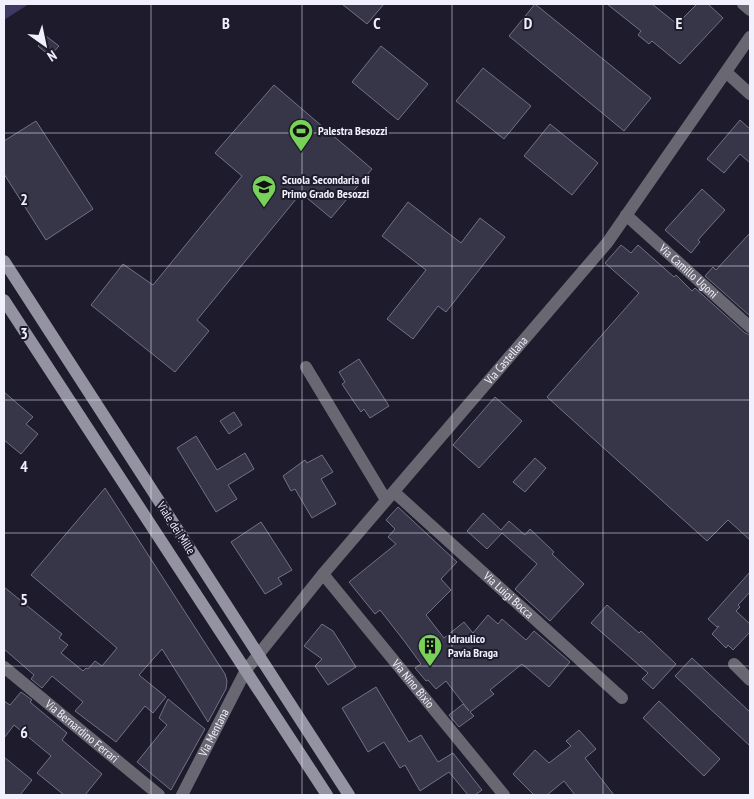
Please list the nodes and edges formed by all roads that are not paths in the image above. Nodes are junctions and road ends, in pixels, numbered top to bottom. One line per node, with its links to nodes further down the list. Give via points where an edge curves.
1 (743, 4): 2 (street)
2 (750, 10)
3 (750, 37): 4 (street, Via Castellana)
4 (726, 72): 5 (street); 6 (street, Via Castellana)
5 (750, 94)
6 (626, 215): 9 (street, Via Camillo Ugoni); 11 (street, Via Castellana, via 607,243)
7 (4, 261): 13 (main road, Viale dei Mille)
8 (4, 300): 16 (main road, Viale dei Mille)
9 (750, 327)
10 (306, 367): 11 (street, Via Luigi Bocca)
11 (390, 496): 12 (street, Via Castellana); 18 (street, Via Luigi Bocca)
12 (323, 574): 13 (street, Via Castellana); 23 (street, Via Nino Bixio)
13 (258, 654): 16 (street, Via Castellana); 22 (main road, Viale dei Mille)
14 (734, 664): 17 (street)
15 (4, 667): 19 (street, Via Bernardino Ferrari)
16 (246, 670): 20 (street, Via Mentana); 21 (main road, Viale dei Mille)
17 (750, 680)
18 (622, 698)
19 (159, 795)
20 (182, 795)
21 (326, 795)
22 (349, 795)
23 (504, 795)

